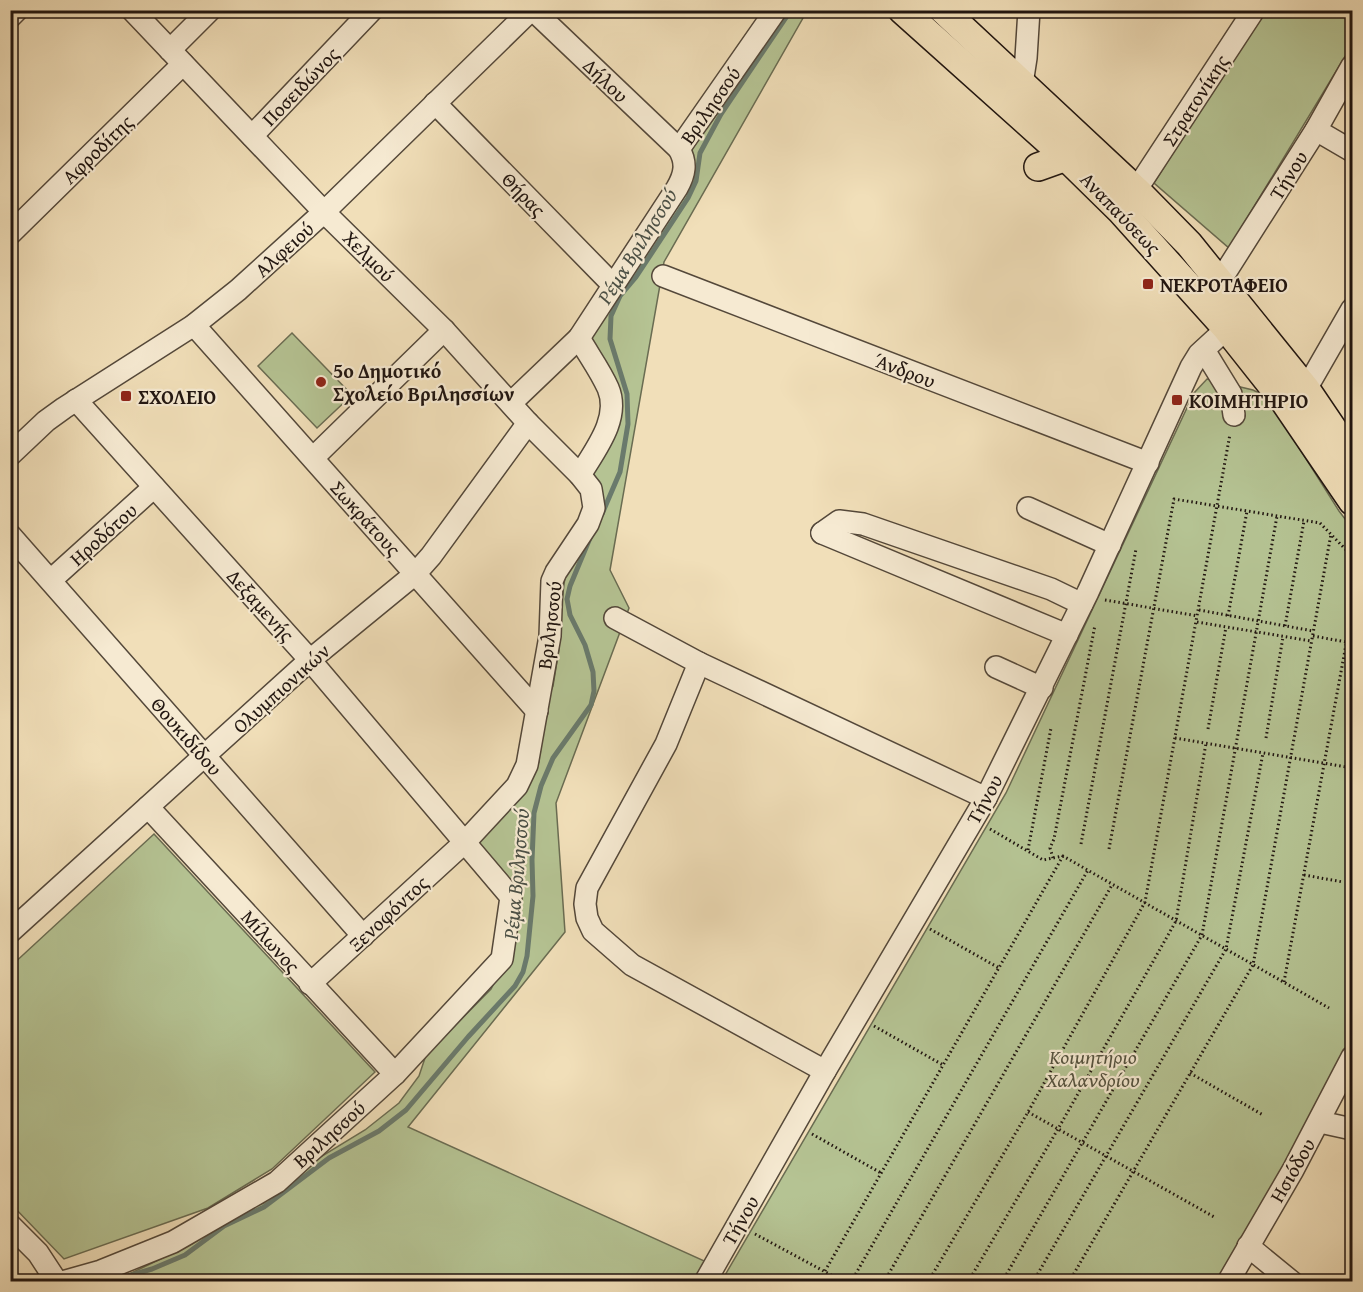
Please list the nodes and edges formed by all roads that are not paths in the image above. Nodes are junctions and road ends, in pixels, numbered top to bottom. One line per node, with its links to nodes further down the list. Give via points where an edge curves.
1 (17, 10): 11 (street)
2 (132, 10): 12 (street, Χελμού)
3 (210, 10): 12 (street, Αφροδίτης)
4 (372, 10): 17 (street, Ποσειδώνος)
5 (532, 10): 15 (street, Αλφειού); 18 (street, Δήλου)
6 (776, 10): 18 (street, Βριλησσού)
7 (902, 10): 20 (main road, Αναπαύσεως, via 991,99)
8 (943, 10): 14 (main road, Αναπαύσεως)
9 (1029, 10): 14 (street)
10 (1254, 10): 22 (street, Στρατονίκης)
11 (10, 16)
12 (176, 57): 17 (street, Χελμού); 24 (street, Αφροδίτης)
13 (1353, 66): 16 (street, Τήνου)
14 (1022, 84): 22 (main road, Αναπαύσεως)
15 (435, 103): 23 (street, Αλφειού); 27 (street, Θήρας)
16 (1316, 130): 19 (street); 26 (street, Τήνου)
17 (252, 136): 23 (street, Χελμού)
18 (679, 149): 27 (street, Βριλησσού, via 686,160 681,181)
19 (1353, 151)
20 (1066, 157): 21 (main road); 29 (main road, Αναπαύσεως)
21 (1038, 166)
22 (1136, 190): 26 (main road, Αναπαύσεως, via 1190,244)
23 (324, 212): 30 (street, Αλφειού); 31 (street, Χελμού)
24 (10, 234)
25 (663, 276): 42 (street, Άνδρου)
26 (1220, 281): 29 (main road, Αναπαύσεως)
27 (613, 285): 32 (street, Βριλησσού)
28 (1353, 309): 34 (street)
29 (1236, 320): 33 (street, Τήνου); 34 (main road, Αναπαύσεως); 45 (main road, Αναπαύσεως, via 1328,468)
30 (194, 324): 35 (street, Αλφειού); 41 (street, Σωκράτους)
31 (444, 330): 36 (street, Χελμού); 41 (street)
32 (579, 338): 36 (street); 43 (street, via 608,389 611,403 604,436)
33 (1204, 350): 37 (street, via 1231,394); 42 (street, Τήνου, via 1191,367)
34 (1306, 389): 40 (main road, Αναπαύσεως)
35 (76, 400): 39 (street, Αλφειού); 44 (street, Δεξαμενής)
36 (511, 403): 38 (street, Χελμού)
37 (1234, 415)
38 (528, 423): 43 (street, Χελμού); 49 (street, Ολυμπιονικών)
39 (11, 453)
40 (1353, 457)
41 (313, 458): 49 (street, Σωκράτους)
42 (1148, 463): 48 (street, Τήνου)
43 (580, 475): 58 (street, Βριλησσού, via 591,489 594,508 552,581 550,636)
44 (154, 487): 50 (street, Ηροδότου); 54 (street, Δεξαμενής)
45 (1353, 501)
46 (1028, 508): 48 (street)
47 (10, 535): 50 (street, Θουκιδίδου)
48 (1110, 545): 51 (street, Τήνου)
49 (415, 574): 54 (street, Ολυμπιονικών); 58 (street, Σωκράτους)
50 (51, 580): 59 (street, Θουκιδίδου)
51 (1091, 598): 53 (street, Τήνου); 53 (street, via 1051,589 863,524 839,521 822,533)
52 (615, 618): 55 (street)
53 (1067, 635): 57 (street, Τήνου)
54 (310, 660): 59 (street, Ολυμπιονικών); 62 (street, Δεξαμενής)
55 (699, 663): 60 (street); 68 (street, via 666,744 587,888 587,918 593,931 632,964)
56 (996, 667): 57 (street)
57 (1042, 688): 60 (street, Τήνου)
58 (537, 711): 62 (street, Βριλησσού, via 523,776)
59 (205, 756): 61 (street, Ολυμπιονικών); 65 (street, Θουκιδίδου)
60 (986, 798): 68 (street, Τήνου)
61 (148, 807): 64 (street, Ολυμπιονικών); 66 (street, Μίλωνος)
62 (465, 842): 63 (street, Δεξαμενής); 65 (street, Ξενοφόντος)
63 (511, 897): 69 (street, Βριλησσού, via 502,959)
64 (10, 932)
65 (363, 936): 66 (street, Ξενοφόντος)
66 (310, 984): 69 (street, Μίλωνος)
67 (1353, 1057): 70 (street, Ησιόδου)
68 (825, 1071): 77 (street, Τήνου)
69 (394, 1074): 74 (street, Βριλησσού, via 277,1182)
70 (1320, 1122): 71 (street); 73 (street, Ησιόδου)
71 (1353, 1129)
72 (10, 1225): 75 (street, via 38,1253)
73 (1248, 1246): 78 (street, Ησιόδου); 79 (street)
74 (107, 1276): 76 (street, Βριλησσού)
75 (57, 1281)
76 (62, 1281)
77 (705, 1281)
78 (1228, 1281)
79 (1292, 1281)

